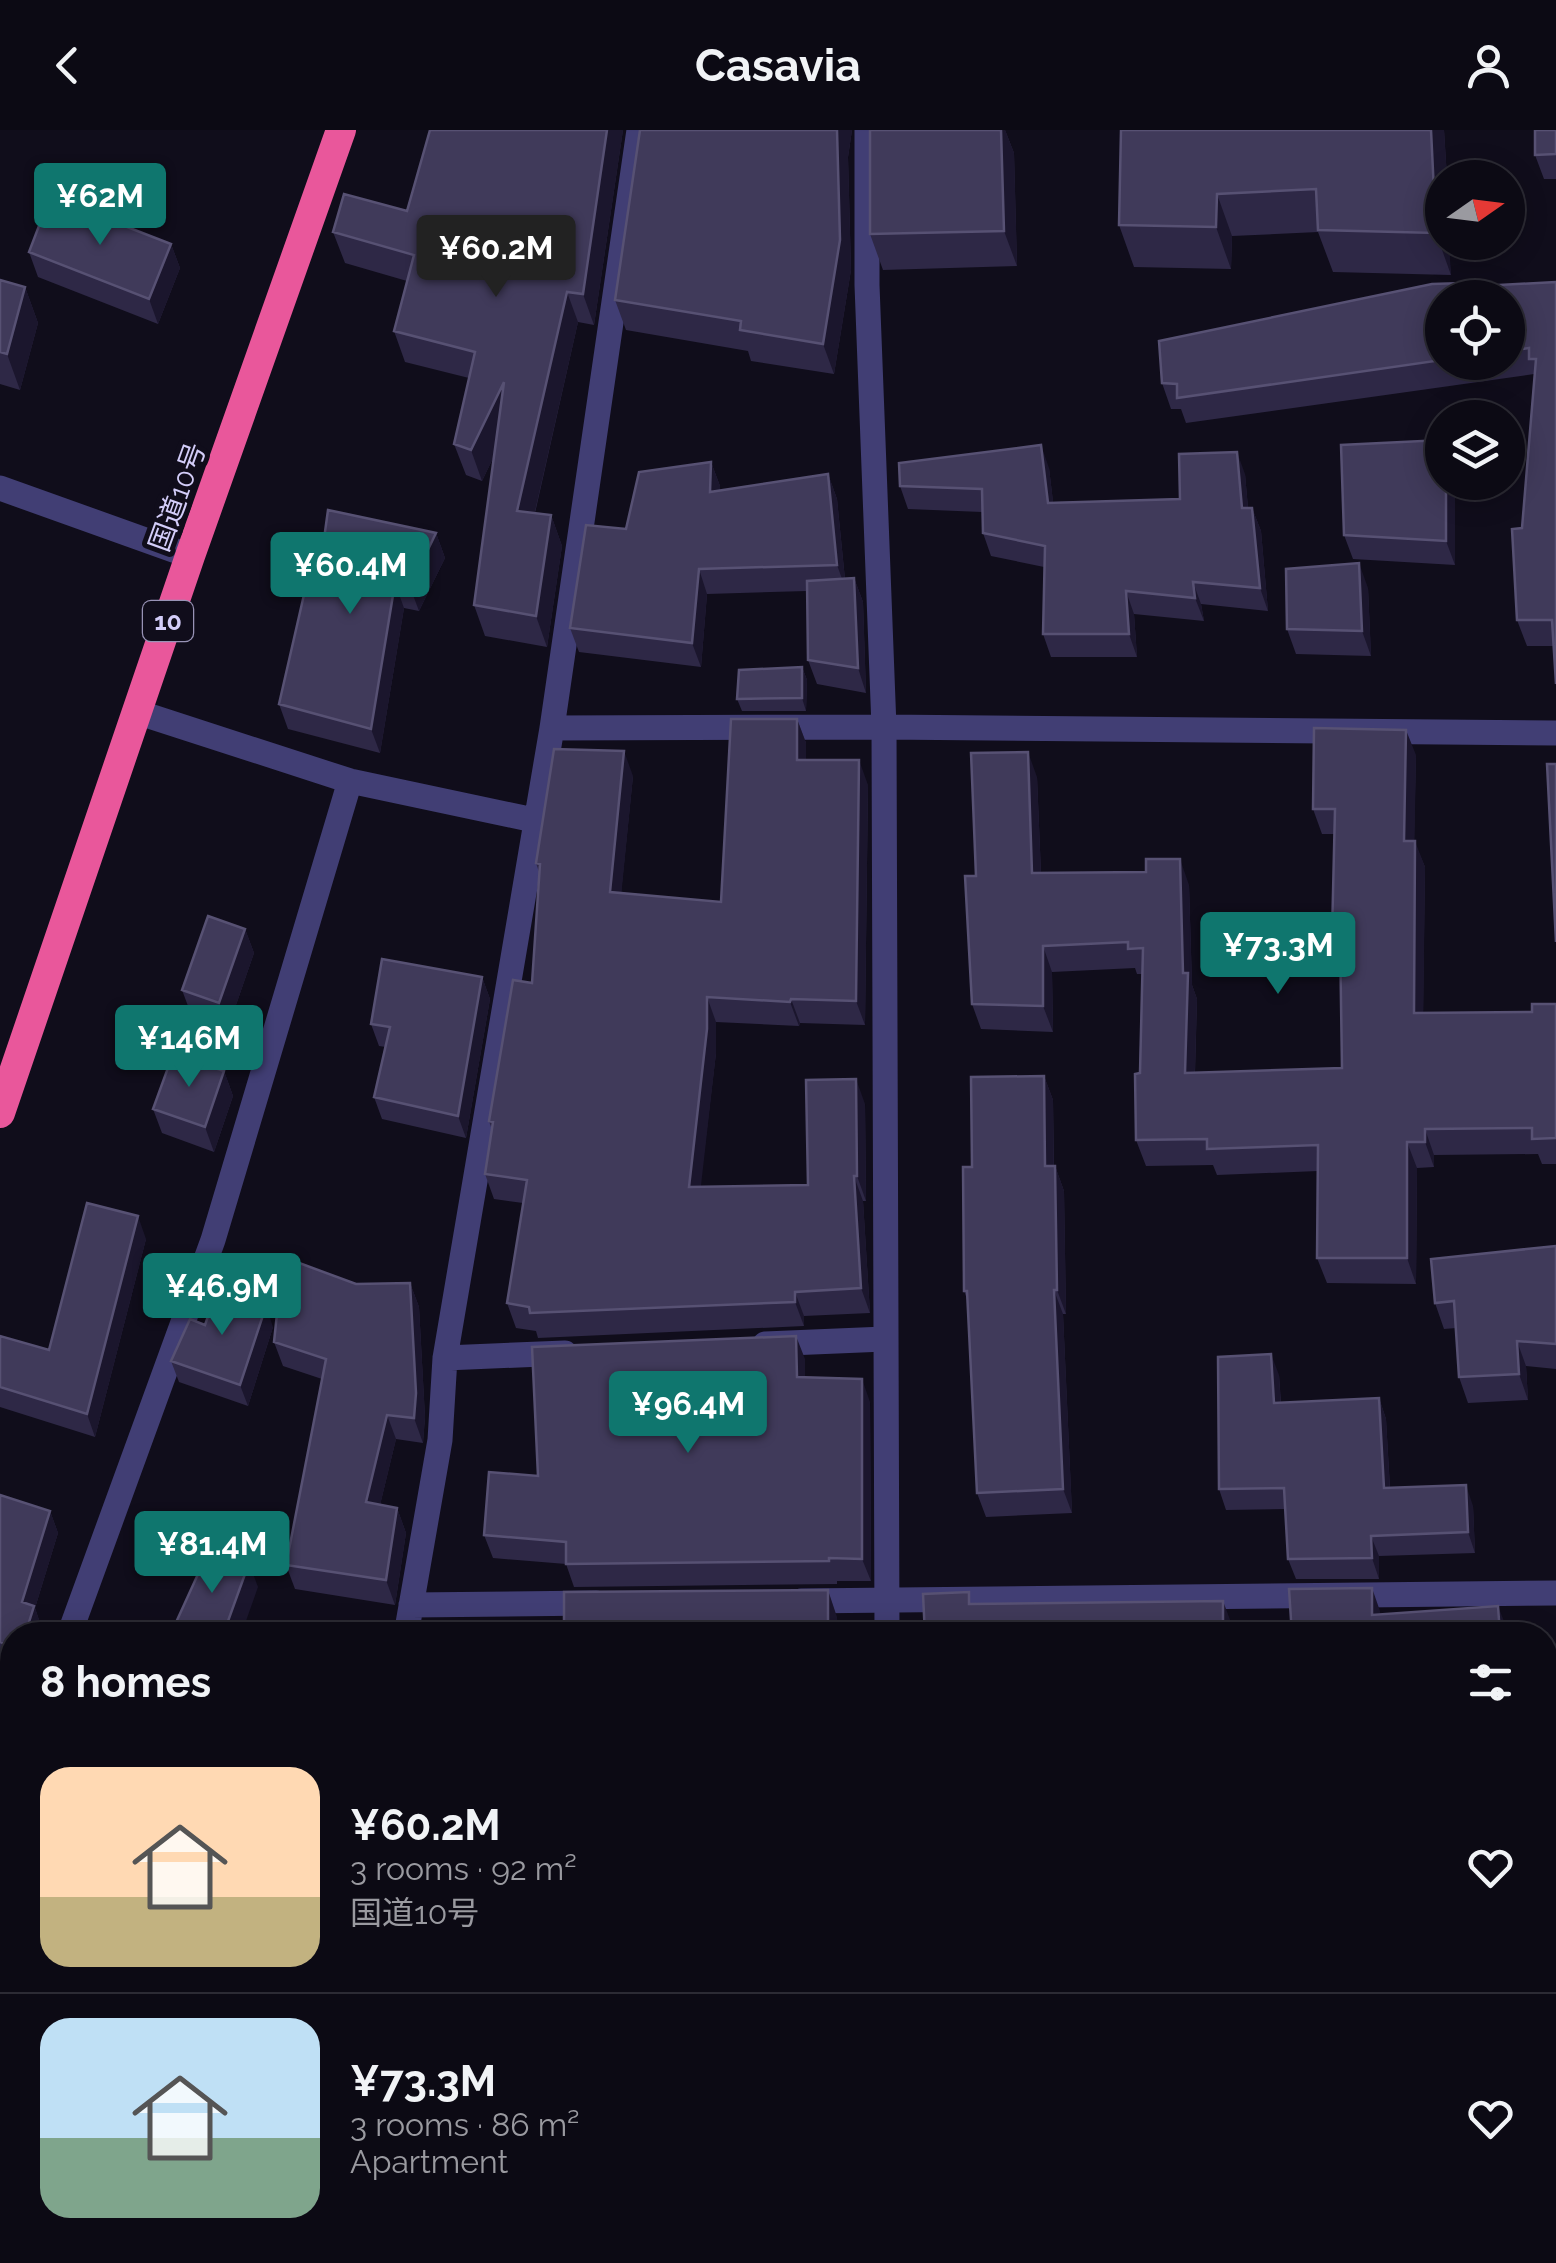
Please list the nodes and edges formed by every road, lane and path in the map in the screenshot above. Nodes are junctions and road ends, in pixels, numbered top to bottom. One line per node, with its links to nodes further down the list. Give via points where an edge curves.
1 (341, 130): 5 (highway, 国道10号 / 10)
2 (639, 130): 8 (street)
3 (867, 130): 7 (street)
4 (0, 488): 5 (street)
5 (190, 556): 6 (highway, 国道10号 / 10)
6 (137, 712): 10 (street); 12 (highway, 国道10号 / 10)
7 (884, 727): 8 (street); 9 (street); 13 (street)
8 (552, 728): 11 (street)
9 (1556, 733)
10 (350, 780): 11 (street); 22 (street, via 214,1240)
11 (534, 820): 16 (street)
12 (0, 1114)
13 (885, 1338): 14 (street); 18 (street)
14 (732, 1346)
15 (598, 1352): 16 (street)
16 (444, 1358): 21 (street, via 440,1440)
17 (1556, 1593): 18 (street)
18 (886, 1600): 19 (street); 24 (street)
19 (767, 1601)
20 (628, 1603): 21 (street)
21 (410, 1605): 23 (street)
22 (74, 1622)
23 (408, 1622)
24 (887, 1622)

